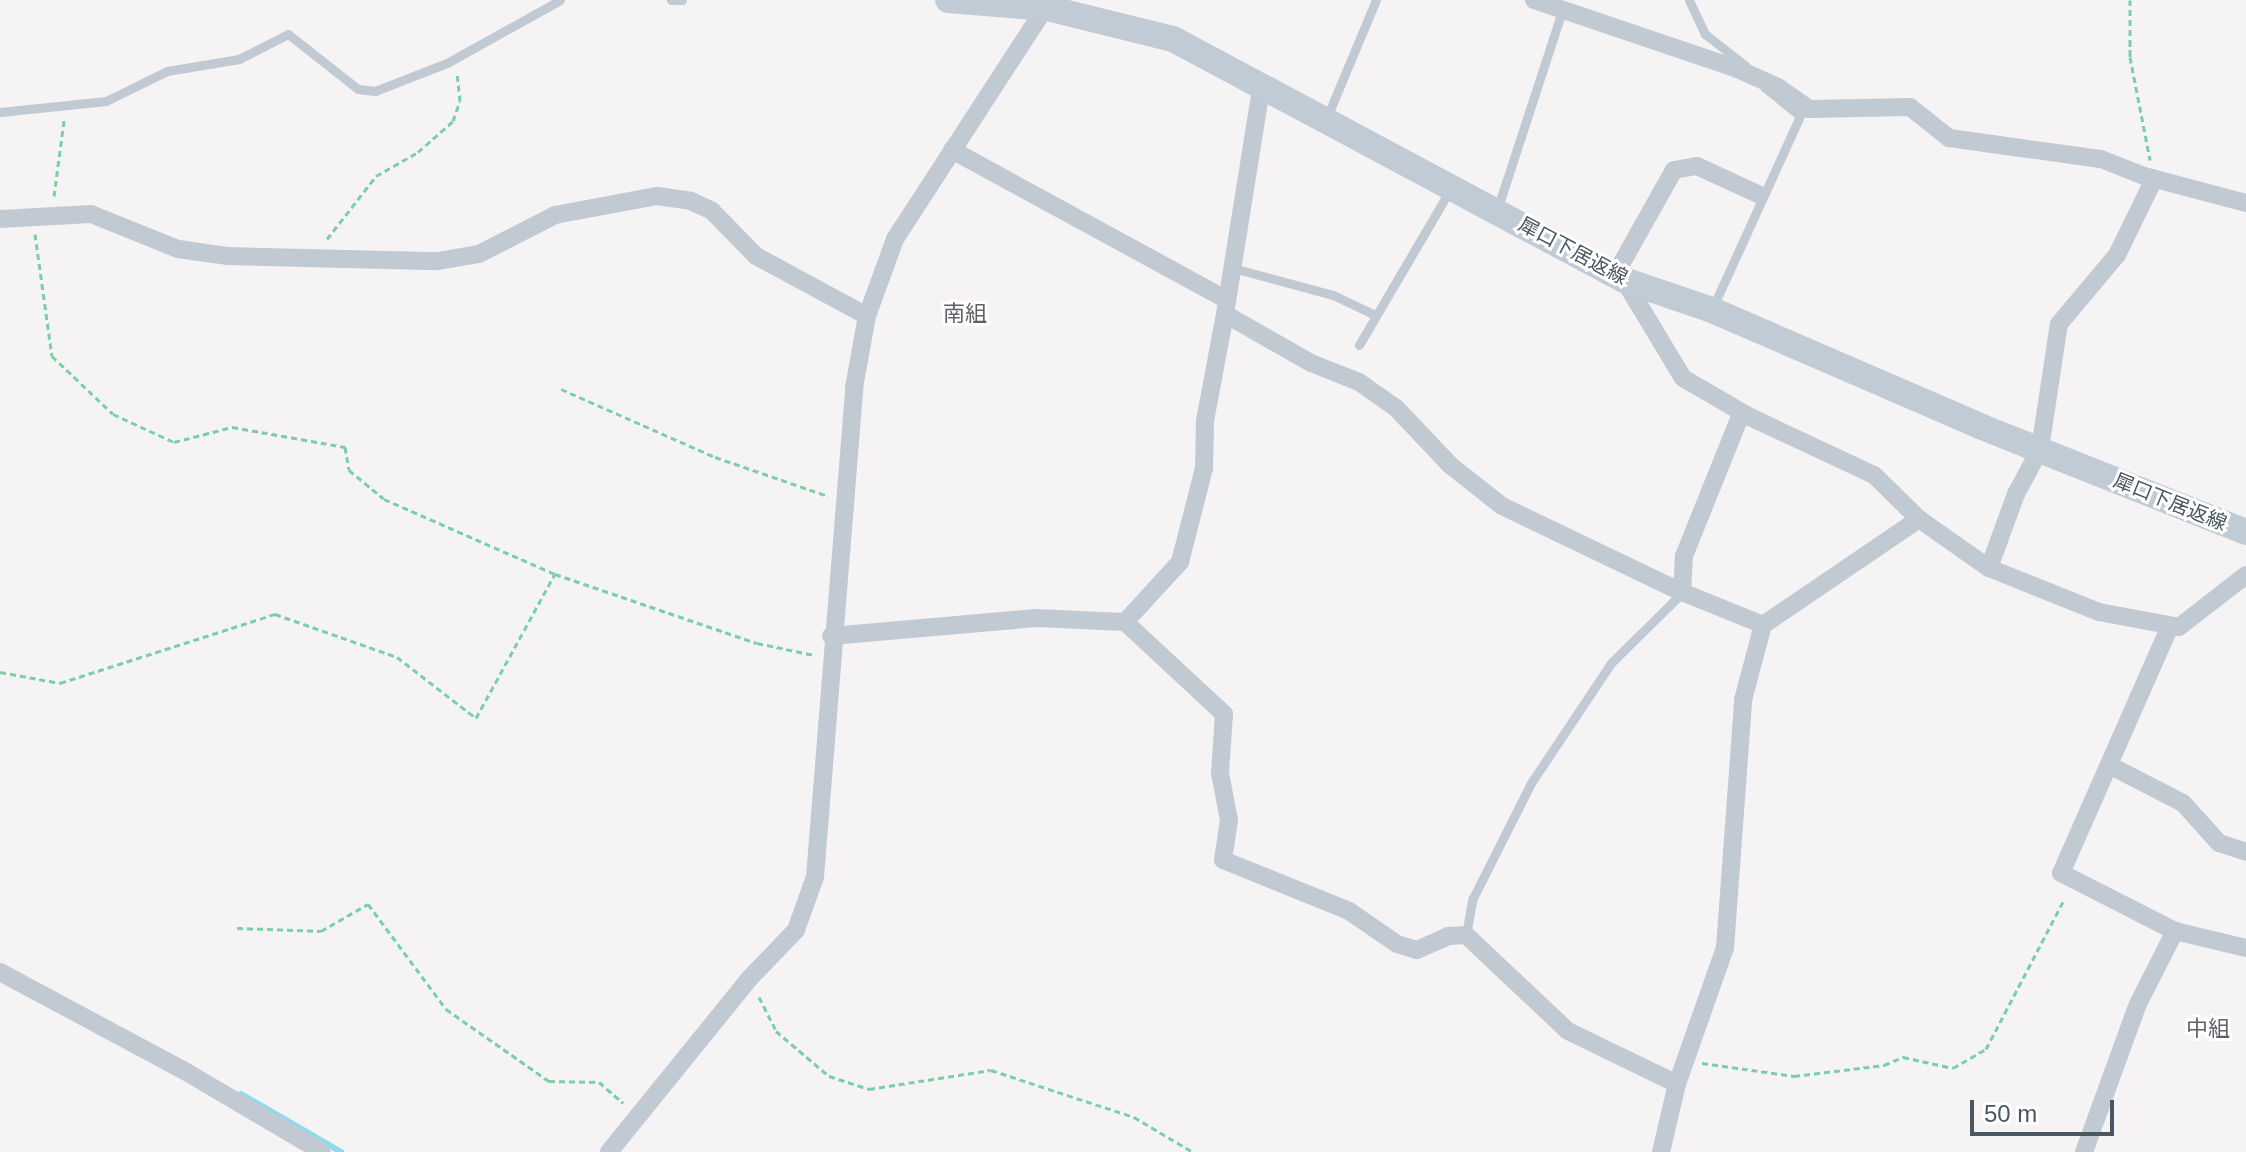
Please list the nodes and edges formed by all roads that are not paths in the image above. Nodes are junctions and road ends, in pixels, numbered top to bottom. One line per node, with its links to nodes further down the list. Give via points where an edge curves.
1 (560, 0): 13 (lane, via 455,58 375,91 358,89 288,34 239,59 167,71 106,101)
2 (671, 0): 3 (lane)
3 (682, 0)
4 (948, 0): 8 (main road, 犀口下居返線)
5 (1376, 0): 14 (lane)
6 (1534, 0): 9 (street)
7 (1689, 0): 12 (lane, via 1705,34)
8 (1048, 4): 11 (main road, 犀口下居返線, via 1173,39); 15 (street)
9 (1562, 11): 10 (street); 20 (lane)
10 (1745, 73): 12 (street); 18 (lane, via 1800,116)
11 (1262, 83): 14 (main road, 犀口下居返線); 22 (street)
12 (1768, 83): 16 (street, via 1809,109 1910,107 1949,138 2101,159)
13 (0, 112)
14 (1327, 117): 17 (main road, 犀口下居返線)
15 (952, 150): 24 (street); 27 (street, via 895,239)
16 (2154, 179): 19 (street); 30 (street, via 2117,255 2059,324)
17 (1453, 185): 20 (main road, 犀口下居返線); 26 (lane)
18 (1760, 195): 23 (street, via 1697,166 1674,170); 25 (lane)
19 (2246, 203)
20 (1497, 210): 23 (main road, 犀口下居返線)
21 (0, 219): 27 (street, via 91,214 190,251 227,256 438,261 479,254 555,215 657,196 691,201 712,211 756,256)
22 (1233, 268): 24 (street); 26 (lane, via 1333,295)
23 (1619, 278): 25 (main road, 犀口下居返線); 29 (street, via 1683,378)
24 (1226, 307): 35 (street, via 1311,363 1359,382 1396,408 1450,465 1502,506); 36 (street, via 1205,421 1204,468 1180,562)
25 (1712, 310): 30 (main road, 犀口下居返線)
26 (1373, 314): 28 (lane)
27 (867, 316): 39 (street, via 854,388)
28 (1359, 345)
29 (1742, 412): 31 (street, via 1874,475); 35 (street, via 1684,556)
30 (2040, 449): 32 (main road, 犀口下居返線); 33 (street, via 2016,494)
31 (1919, 519): 33 (street); 37 (street)
32 (2246, 532)
33 (1989, 568): 38 (street, via 2099,612)
34 (2246, 575): 38 (street, via 2196,618)
35 (1682, 593): 37 (street); 43 (lane, via 1611,663 1531,783 1472,900)
36 (1125, 622): 39 (street, via 1036,618); 43 (street, via 1224,714 1220,773 1229,820 1223,860 1349,911 1397,944 1417,950 1448,936)
37 (1763, 625): 46 (street, via 1743,700 1725,948)
38 (2170, 626): 40 (street)
39 (831, 636): 48 (street, via 815,877 796,930 749,979)
40 (2109, 765): 41 (street, via 2183,803 2219,843); 42 (street, via 2061,873)
41 (2246, 852)
42 (2175, 931): 44 (street); 50 (street, via 2138,1004)
43 (1466, 935): 46 (street, via 1568,1031)
44 (2246, 948)
45 (0, 972): 47 (street)
46 (1677, 1084): 49 (street)
47 (322, 1152)
48 (609, 1152)
49 (1661, 1152)
50 (2084, 1152)

